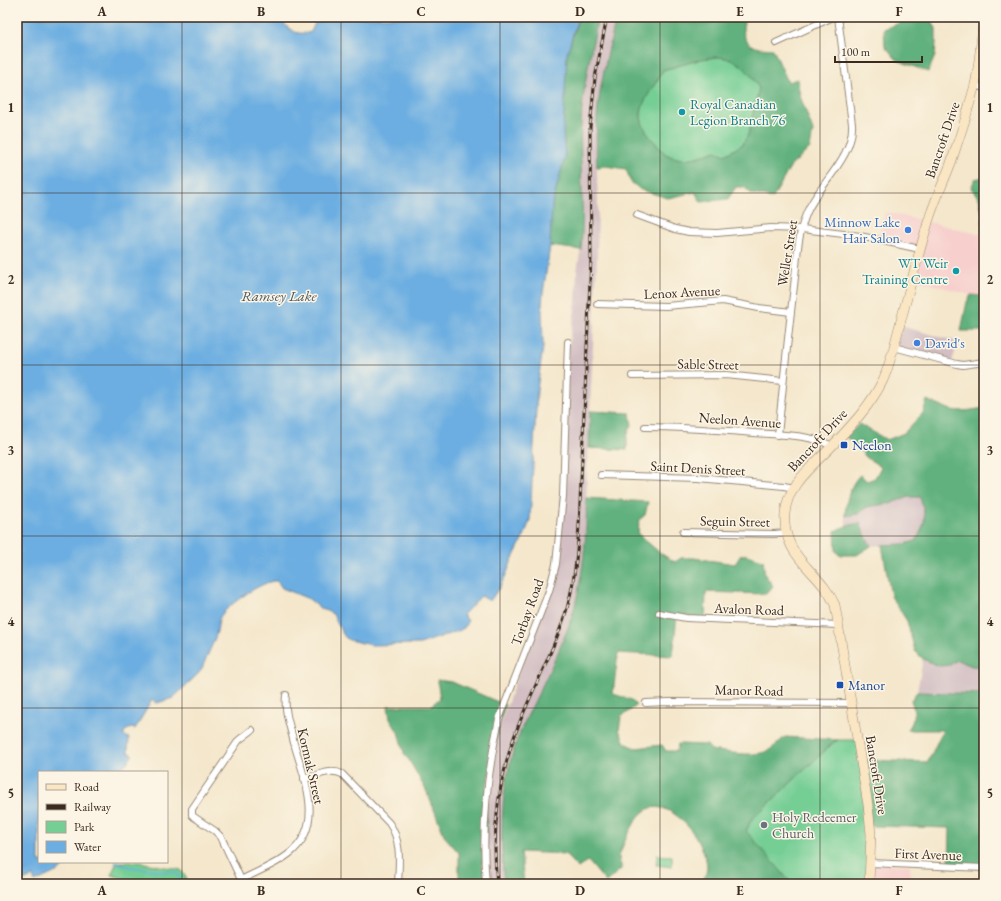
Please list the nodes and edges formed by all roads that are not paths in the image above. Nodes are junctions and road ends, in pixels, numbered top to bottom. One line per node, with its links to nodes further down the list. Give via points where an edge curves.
1 (833, 17): 5 (street)
2 (838, 17): 9 (street, Weller Street, via 852,136 842,158 808,210)
3 (983, 17): 4 (main road, Bancroft Drive)
4 (984, 22): 6 (main road, Bancroft Drive)
5 (776, 43)
6 (975, 85): 7 (street); 10 (main road, Bancroft Drive)
7 (984, 88)
8 (637, 215): 9 (street, via 689,232)
9 (802, 229): 10 (street, via 860,236); 12 (street, Weller Street)
10 (920, 249): 14 (main road, Bancroft Drive)
11 (597, 304): 12 (street, Lenox Avenue, via 666,306 723,301)
12 (790, 312): 17 (street, Weller Street)
13 (568, 342): 36 (street, Torbay Road, via 563,496 558,556 549,591 499,720 495,738 484,818)
14 (894, 347): 15 (street, via 957,364); 20 (main road, Bancroft Drive, via 876,392)
15 (984, 362)
16 (632, 376): 17 (street, Sable Street, via 726,375)
17 (783, 381): 19 (street, Weller Street)
18 (645, 427): 19 (street, Neelon Avenue)
19 (778, 435): 20 (street, Neelon Avenue, via 810,438)
20 (832, 446): 22 (main road, Bancroft Drive)
21 (601, 475): 22 (street, Saint Denis Street, via 698,478)
22 (794, 488): 24 (main road, Bancroft Drive, via 786,507)
23 (683, 532): 24 (street, Seguin Street)
24 (786, 532): 26 (main road, Bancroft Drive, via 796,556 832,599)
25 (659, 613): 26 (street, Avalon Road, via 686,618)
26 (838, 625): 29 (main road, Bancroft Drive)
27 (286, 695): 31 (street, Kormak Street, via 286,712)
28 (646, 703): 29 (street, Manor Road)
29 (851, 703): 32 (main road, Bancroft Drive, via 869,812)
30 (252, 730): 34 (street, via 239,740 192,809 192,816 220,837)
31 (304, 779): 34 (street, Kormak Street, via 310,798 310,814 307,829 299,843 285,857); 35 (street, via 330,772 342,774 389,823 398,842)
32 (870, 863): 33 (street, First Avenue); 37 (main road, Bancroft Drive)
33 (984, 868)
34 (242, 882)
35 (398, 884)
36 (486, 884)
37 (870, 884)

